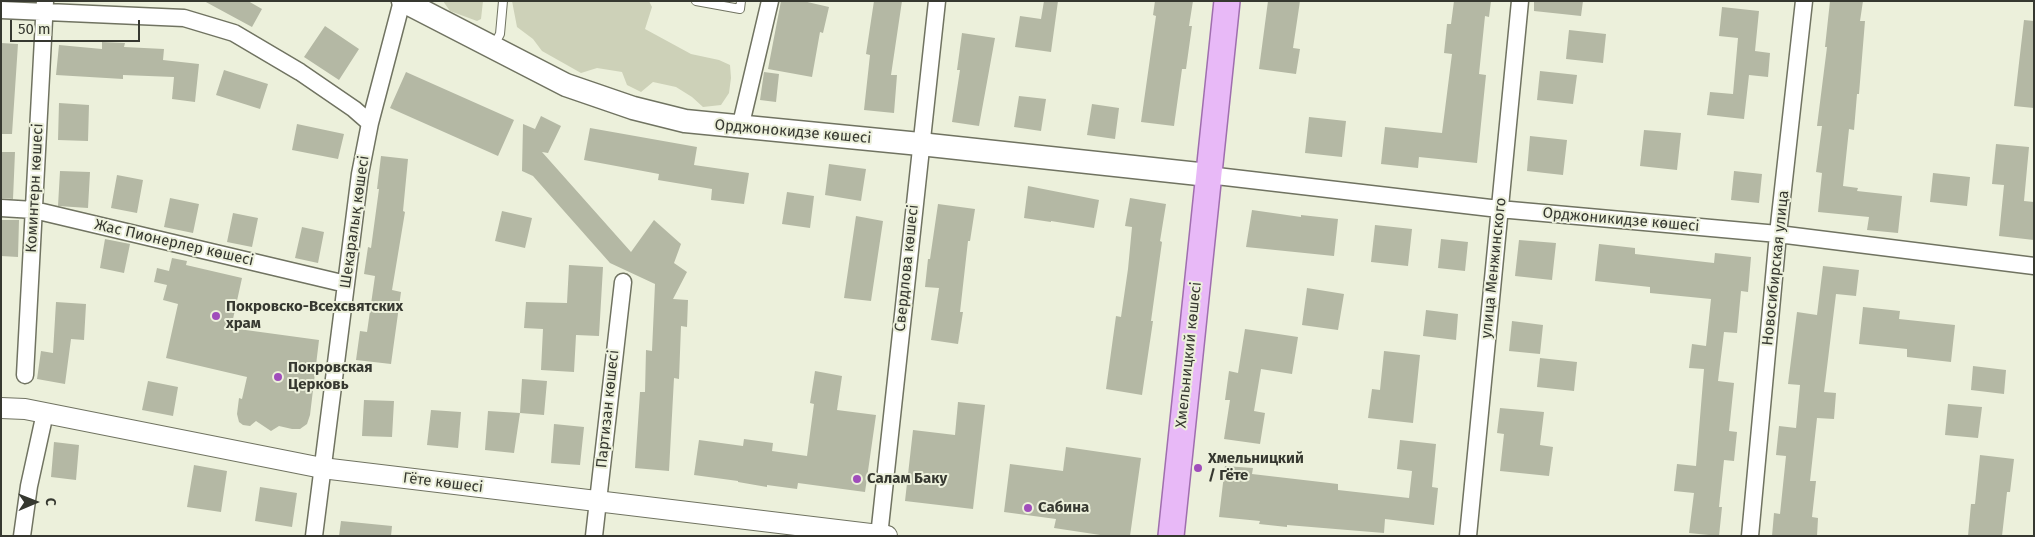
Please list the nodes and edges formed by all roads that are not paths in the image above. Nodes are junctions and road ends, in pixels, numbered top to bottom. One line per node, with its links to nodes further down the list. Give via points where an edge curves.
1 (403, 1): 12 (main road, Орджонокидзе көшесі); 13 (street, Шекаралық көшесі)
2 (503, 1): 12 (lane, via 500,34)
3 (696, 1): 4 (lane, via 740,9)
4 (741, 1)
5 (770, 1): 14 (street)
6 (937, 1): 15 (street, Свердлова көшесі)
7 (1227, 1): 16 (main road, Хмельницкий көшесі)
8 (1520, 1): 18 (street, улица Менжинского)
9 (1804, 1): 20 (street, Новосибирская улица)
10 (45, 7): 11 (street); 13 (street, via 184,18 234,33 300,72); 19 (street, Коминтерн көшесі)
11 (1, 10)
12 (492, 47): 14 (main road, Орджонокидзе көшесі, via 566,85 633,108 685,121)
13 (370, 123): 23 (street, Шекаралық көшесі)
14 (740, 128): 15 (main road, Орджонокидзе көшесі)
15 (920, 144): 16 (main road, Орджонокидзе көшесі); 29 (street, Свердлова көшесі)
16 (1208, 175): 18 (street, Орджоникидзе көшесі); 33 (main road, Хмельницкий көшесі)
17 (1, 208): 19 (street, Жас Пионерлер көшесі)
18 (1499, 209): 20 (street, Орджоникидзе көшесі); 34 (street, улица Менжинского)
19 (34, 210): 23 (street, Жас Пионерлер көшесі); 24 (street, Коминтерн көшесі)
20 (1778, 234): 21 (street, Орджоникидзе көшесі); 35 (street, Новосибирская улица)
21 (2034, 266)
22 (623, 282): 28 (street, Партизан көшесі)
23 (346, 284): 27 (street, Шекаралық көшесі)
24 (25, 376)
25 (1, 408): 26 (street, Гёте көшесі)
26 (45, 413): 27 (street, Гёте көшесі); 30 (street)
27 (322, 468): 28 (street, Гёте көшесі); 31 (street, Шекаралық көшесі)
28 (598, 502): 29 (street, Гёте көшесі); 32 (street, Партизан көшесі)
29 (882, 535)
30 (22, 536)
31 (314, 536)
32 (594, 536)
33 (1171, 536)
34 (1468, 536)
35 (1750, 536)

